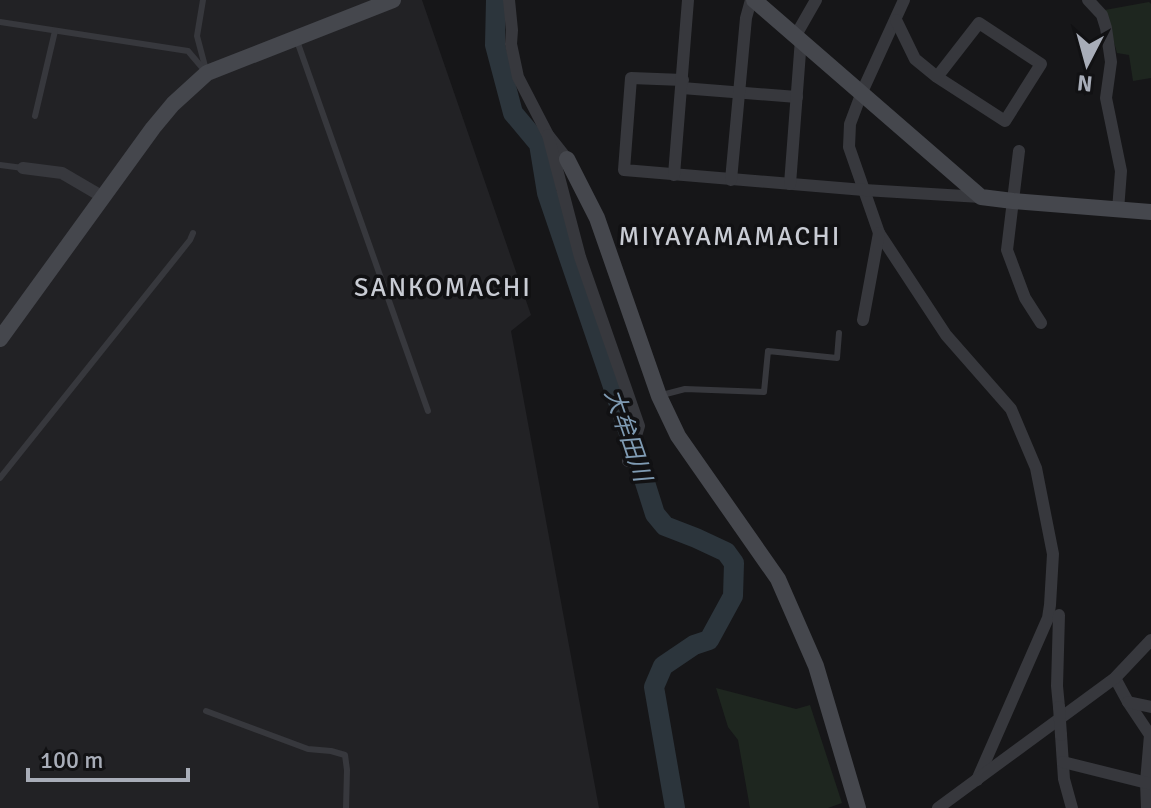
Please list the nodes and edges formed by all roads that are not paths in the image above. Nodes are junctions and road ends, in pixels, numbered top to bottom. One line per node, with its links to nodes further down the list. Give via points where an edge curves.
1 (203, 0): 16 (lane, via 197,36)
2 (393, 0): 15 (street)
3 (509, 0): 23 (street, via 518,77)
4 (688, 0): 18 (street)
5 (753, 0): 14 (street); 19 (street, via 746,18)
6 (816, 0): 14 (street)
7 (904, 0): 11 (street)
8 (1088, 0): 10 (street)
9 (1102, 0): 10 (street)
10 (1102, 15): 35 (street, via 1111,62 1106,98 1121,171)
11 (896, 20): 17 (street, via 915,59); 20 (street)
12 (0, 22): 13 (lane)
13 (55, 31): 16 (lane, via 188,51); 22 (lane)
14 (799, 37): 20 (street); 21 (street)
15 (296, 38): 16 (street); 44 (lane)
16 (207, 73): 32 (street, via 173,104)
17 (937, 77): 17 (street, via 979,23 1041,64 1005,121)
18 (683, 84): 19 (street); 28 (street); 28 (street, via 631,78 624,170)
19 (738, 92): 21 (street); 29 (street)
20 (862, 92): 31 (street, via 850,124 849,147); 33 (street)
21 (797, 97): 30 (street)
22 (35, 116)
23 (548, 135): 25 (street); 45 (street, via 580,257 639,426)
24 (1019, 151): 34 (street)
25 (567, 159): 43 (street, via 597,218)
26 (0, 165): 27 (lane)
27 (23, 168): 32 (street, via 62,173)
28 (674, 175): 29 (street)
29 (731, 180): 30 (street)
30 (790, 184): 31 (street)
31 (864, 190): 33 (street); 38 (street)
32 (103, 197): 42 (street)
33 (981, 197): 34 (street)
34 (1013, 201): 35 (street); 40 (street, via 1007,250)
35 (1118, 210): 36 (street)
36 (1151, 212)
37 (193, 233): 46 (lane)
38 (879, 233): 39 (street); 54 (street, via 946,335 1011,409 1036,468 1053,554 1048,618)
39 (863, 320)
40 (1041, 323)
41 (839, 333): 43 (lane, via 837,358 768,351 764,392 685,389)
42 (0, 339)
43 (659, 396): 57 (street, via 678,436 778,579 816,666)
44 (428, 411)
45 (628, 461)
46 (0, 478)
47 (1059, 615): 53 (street, bridge)
48 (1151, 640): 49 (street)
49 (1115, 678): 50 (street); 54 (street)
50 (1128, 702): 51 (street); 55 (street, via 1150,735)
51 (1151, 707)
52 (206, 711): 56 (lane, via 308,749 345,755)
53 (1063, 762): 55 (street); 59 (street)
54 (977, 780): 58 (street)
55 (1149, 783): 60 (street)
56 (346, 808)
57 (858, 808)
58 (938, 808)
59 (1072, 808)
60 (1147, 808)

